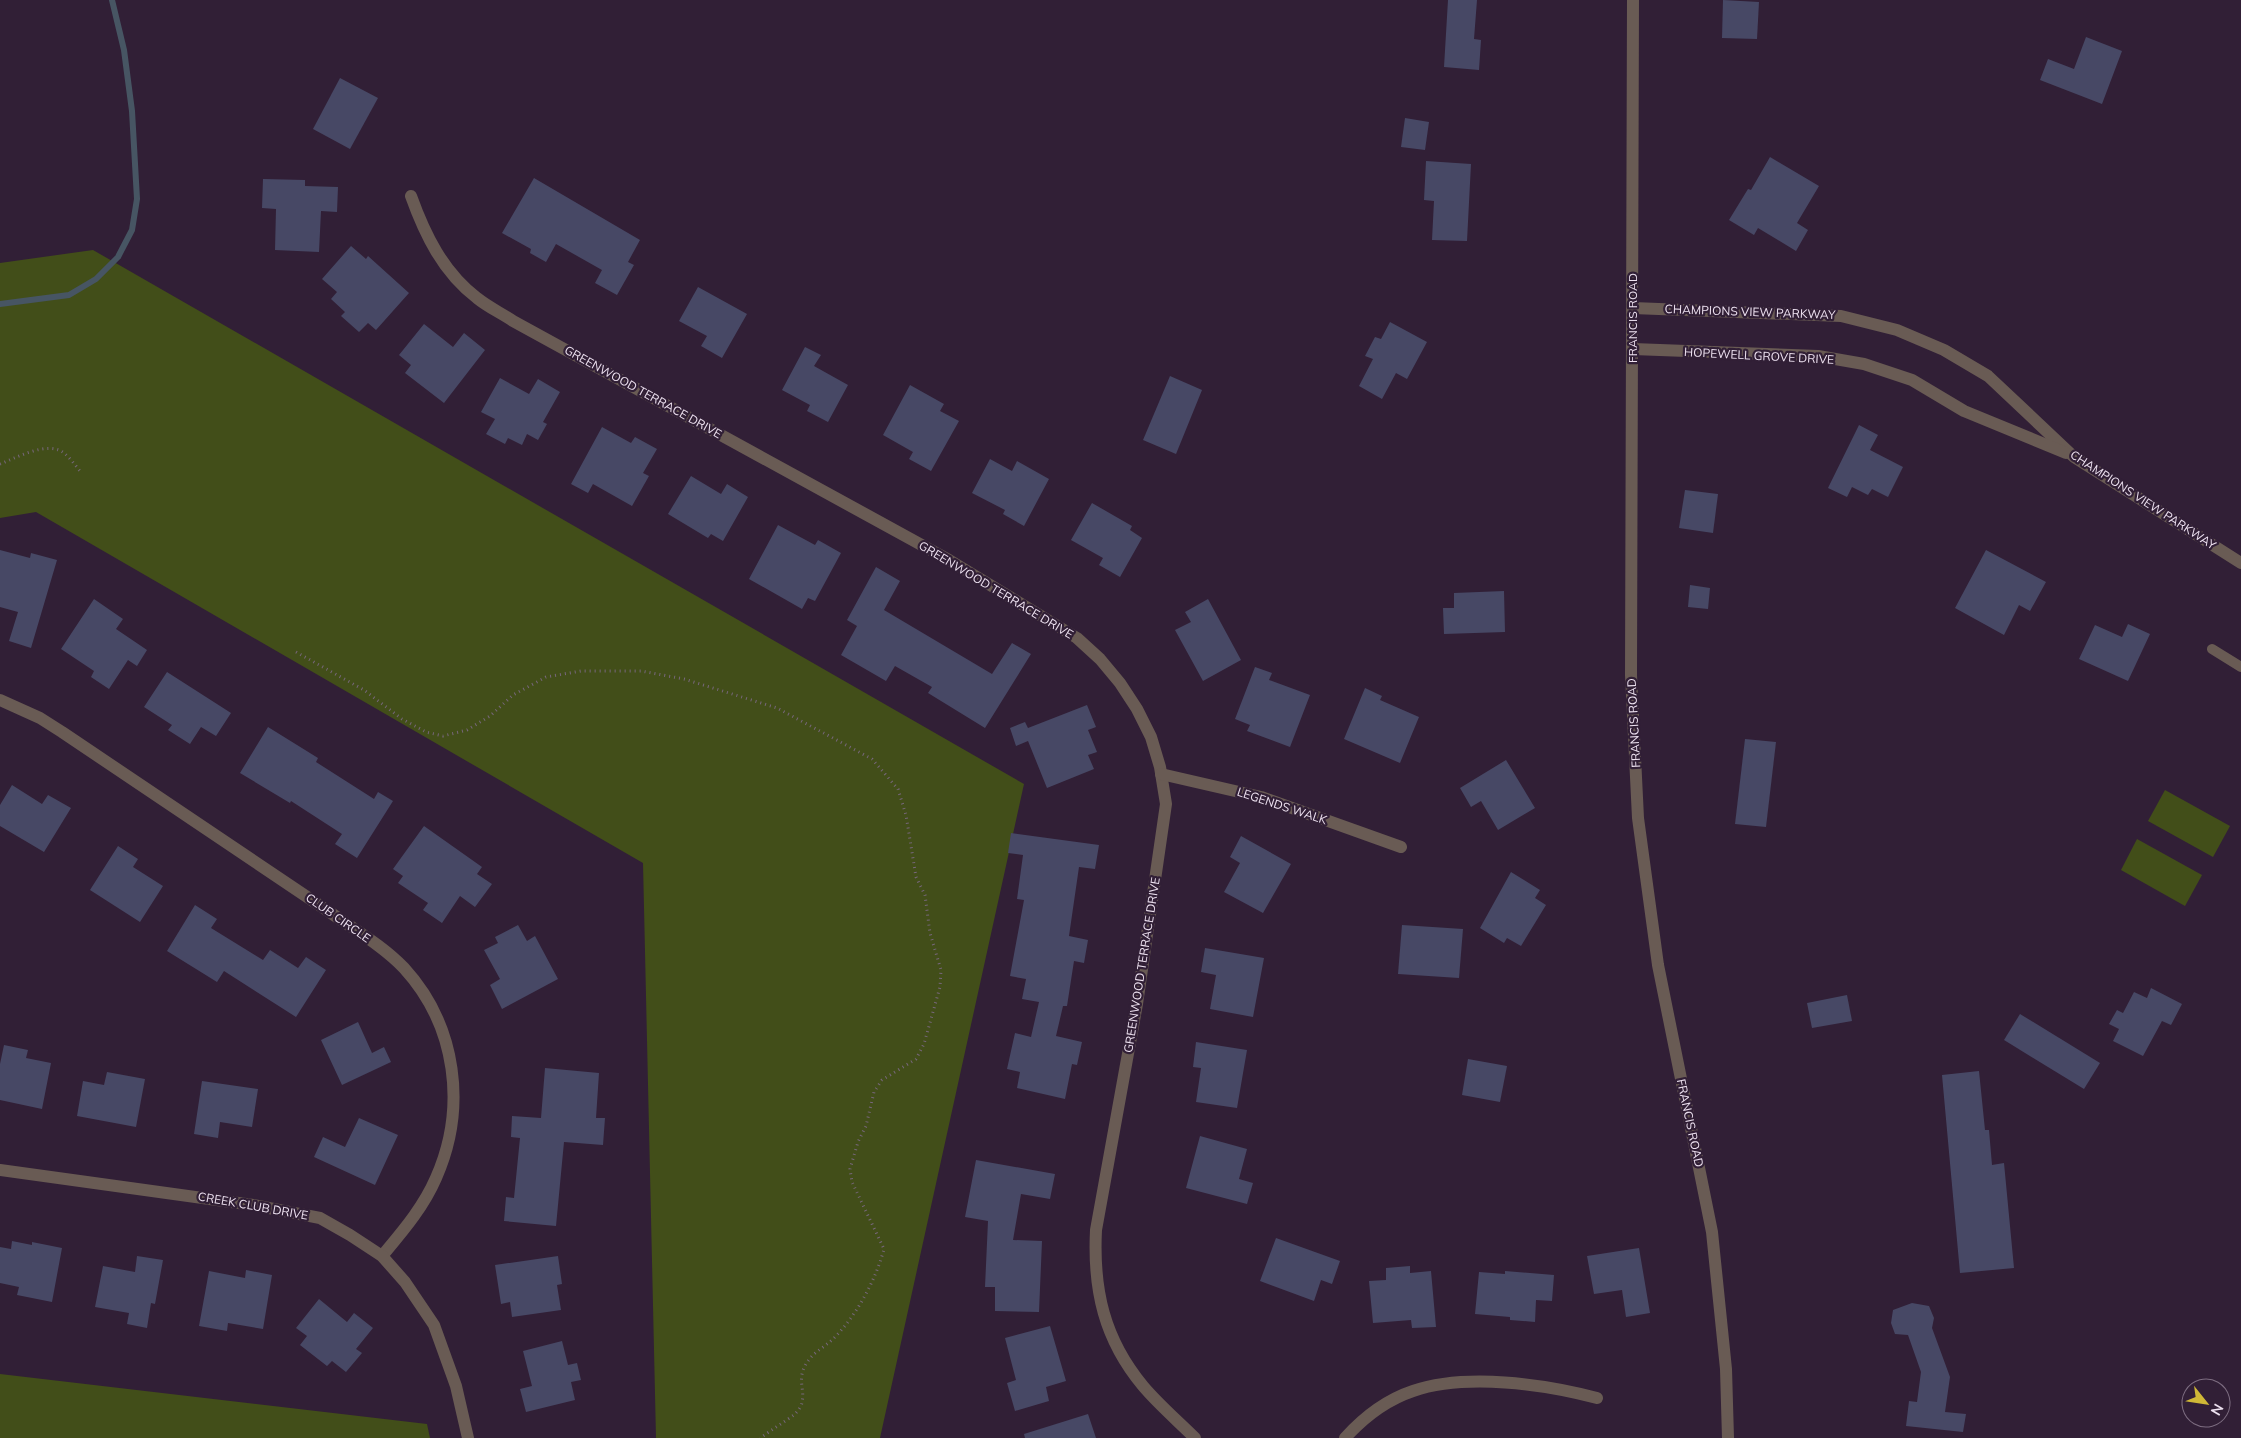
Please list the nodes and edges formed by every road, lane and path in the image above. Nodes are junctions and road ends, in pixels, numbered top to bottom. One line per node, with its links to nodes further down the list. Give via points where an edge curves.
1 (1633, 0): 3 (street, FRANCIS ROAD)
2 (411, 196): 13 (street, GREENWOOD TERRACE DRIVE, via 436,253 478,298 513,321 949,560 1077,638 1100,659 1137,709 1151,737)
3 (1633, 308): 4 (street, FRANCIS ROAD); 5 (street, CHAMPIONS VIEW PARKWAY, via 1842,316 1897,330 1944,350 1988,376)
4 (1633, 349): 5 (street, HOPEWELL GROVE DRIVE, via 1818,356 1864,364 1912,380 1964,411); 22 (street, FRANCIS ROAD, via 1631,675 1638,818 1658,965 1712,1232 1726,1369)
5 (2074, 457): 8 (street, CHAMPIONS VIEW PARKWAY)
6 (0, 464): 7 (path, via 46,448 63,452)
7 (80, 471)
8 (2241, 564)
9 (2212, 649): 11 (lane)
10 (296, 652): 19 (path, via 364,690 426,732 442,736 467,730 490,716 514,695 546,677 596,671 641,672 684,678 785,712 872,759 898,789 906,815 916,877 925,895 930,933 941,970 940,987 924,1044 916,1060 882,1080 874,1092 850,1169 852,1182 884,1249 874,1279 836,1336 812,1354 801,1378 802,1402 798,1411)
11 (2241, 667)
12 (0, 700): 16 (street, CLUB CIRCLE, via 62,732 353,928 404,968 423,995 449,1052 454,1083 453,1116 447,1150 436,1180 420,1208)
13 (1161, 774): 14 (street, LEGENDS WALK, via 1261,797); 20 (street, GREENWOOD TERRACE DRIVE, via 1166,804 1137,1004 1096,1230 1095,1261 1098,1292 1118,1350 1144,1387)
14 (1401, 847)
15 (0, 1170): 16 (street, CREEK CLUB DRIVE, via 254,1205 320,1218)
16 (382, 1256): 18 (street, CREEK CLUB DRIVE, via 405,1282 434,1325 456,1386)
17 (1597, 1398): 21 (street, via 1536,1385 1443,1384 1413,1391 1384,1404 1359,1422)
18 (468, 1438)
19 (760, 1438)
20 (1194, 1438)
21 (1345, 1438)
22 (1728, 1438)

